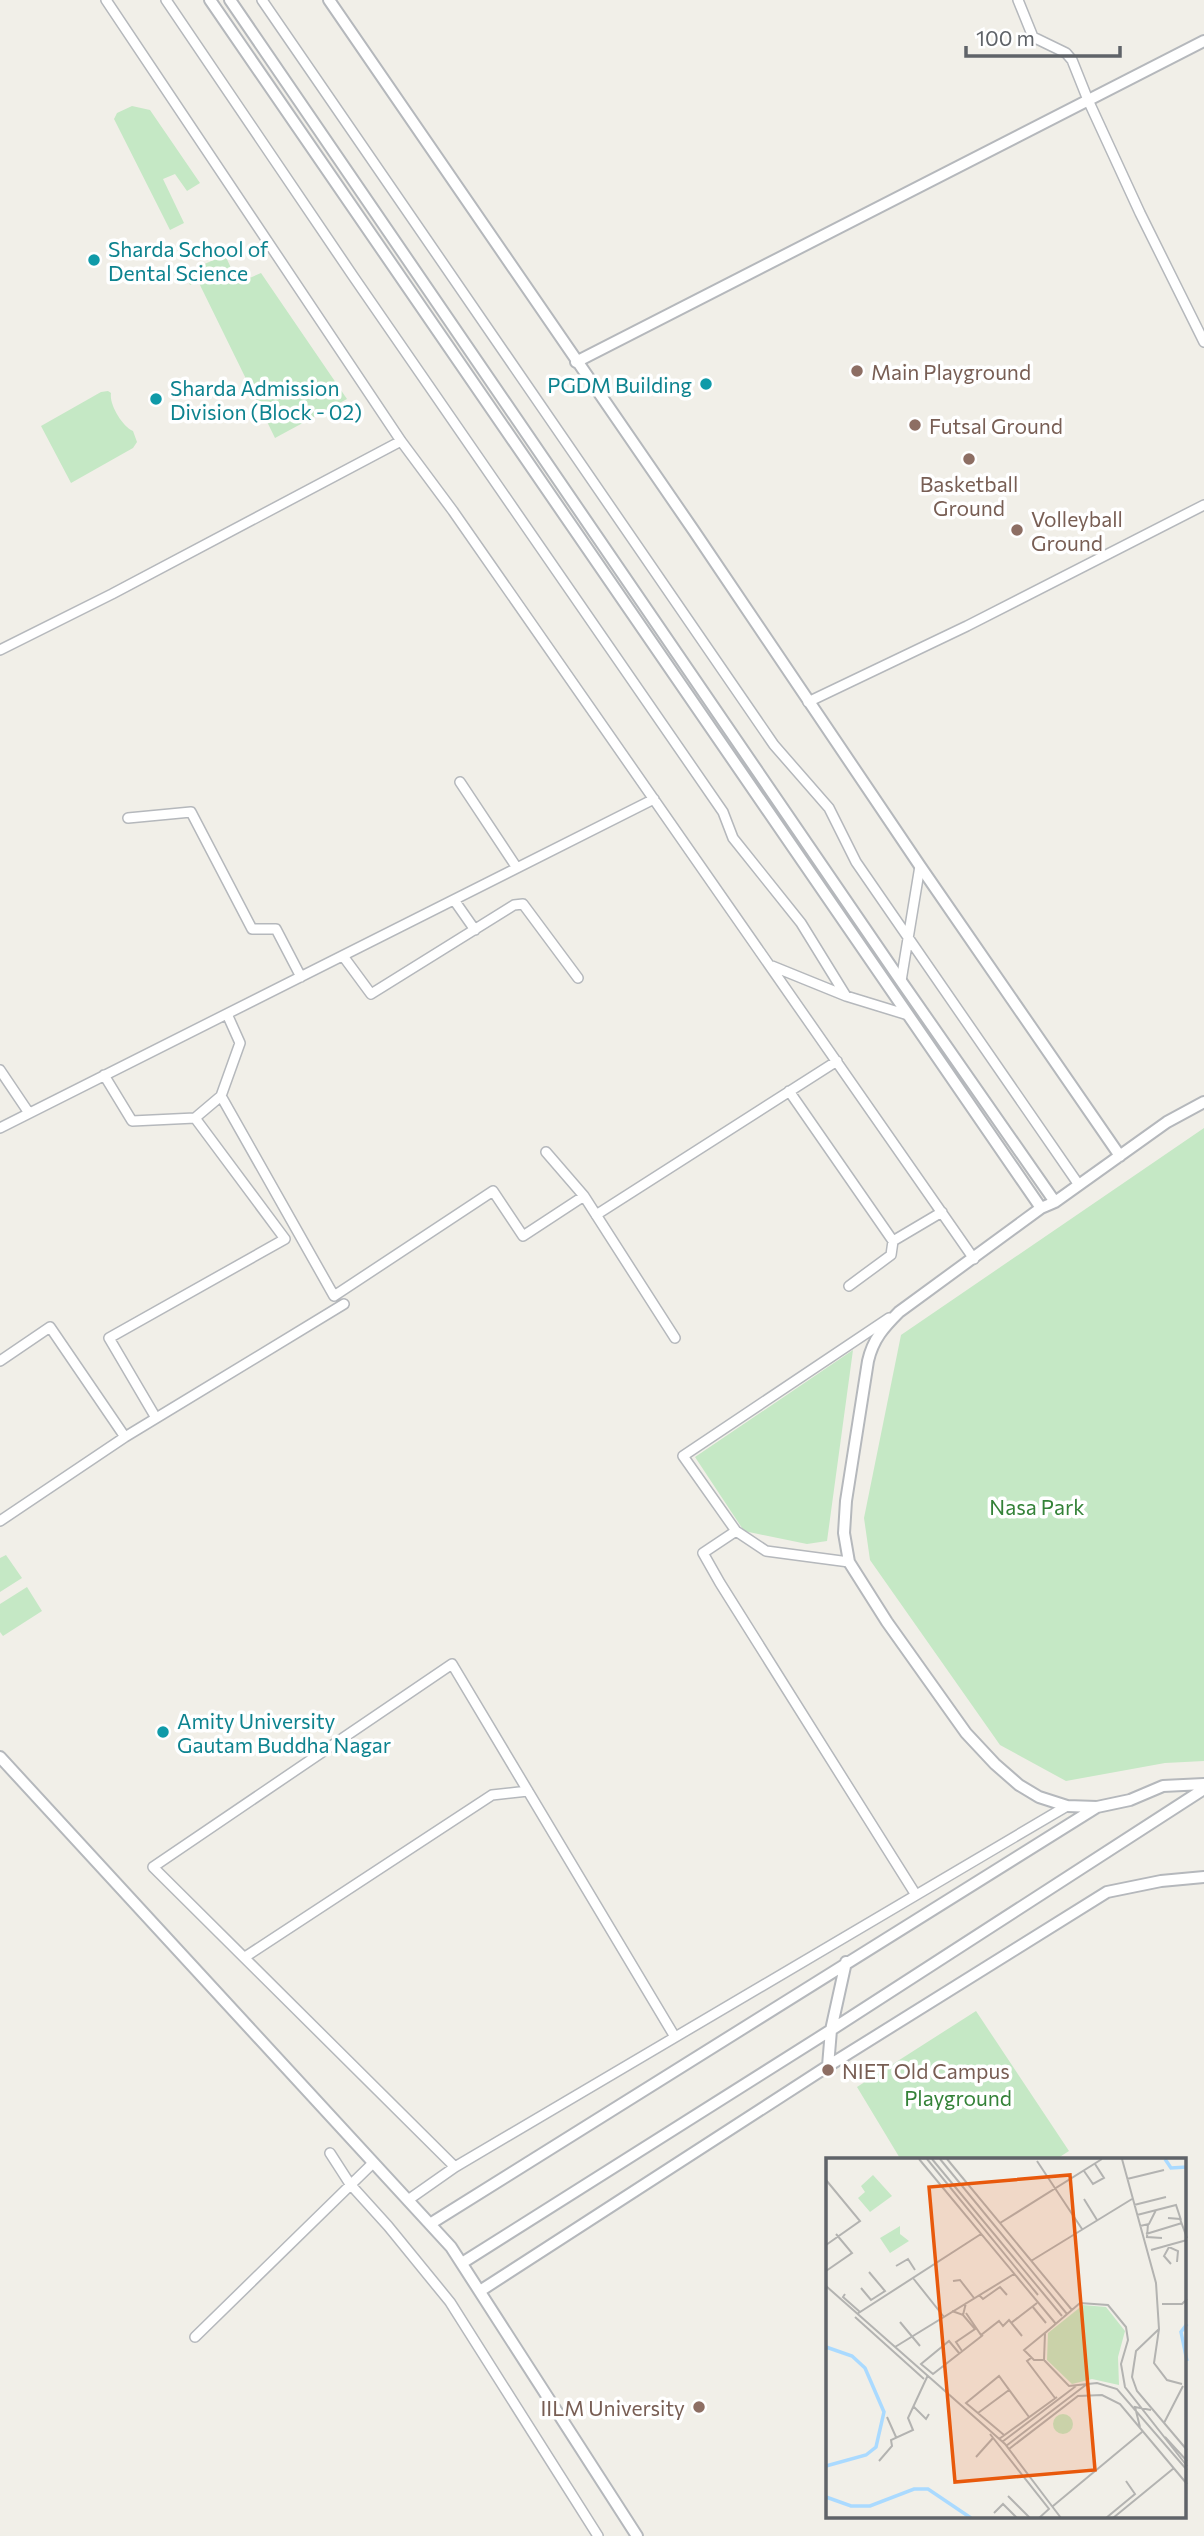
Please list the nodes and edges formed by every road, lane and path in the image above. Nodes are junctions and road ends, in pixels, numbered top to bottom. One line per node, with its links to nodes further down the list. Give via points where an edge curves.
1 (106, 0): 12 (street)
2 (166, 0): 29 (street, via 723,812 733,838 801,923)
3 (211, 0): 31 (street)
4 (230, 0): 28 (street)
5 (262, 0): 23 (street, via 774,745 829,808 856,862)
6 (329, 0): 11 (street)
7 (1018, 0): 9 (street, via 1034,37 1072,60)
8 (1204, 41): 9 (street)
9 (1088, 100): 10 (street); 11 (street)
10 (1204, 342)
11 (576, 362): 15 (street)
12 (401, 441): 14 (street); 17 (street)
13 (1204, 505): 15 (street)
14 (0, 650)
15 (808, 702): 19 (street)
16 (460, 782): 20 (street)
17 (654, 799): 20 (street); 25 (street)
18 (128, 818): 26 (street, via 191,812 252,929 276,929)
19 (920, 866): 23 (street); 42 (street)
20 (517, 868): 21 (street)
21 (454, 900): 22 (street); 24 (street)
22 (475, 930): 24 (street, via 371,994); 27 (street, via 523,904)
23 (908, 937): 28 (street); 43 (street)
24 (342, 956): 26 (street)
25 (771, 966): 29 (street); 32 (street)
26 (301, 976): 30 (street)
27 (578, 978)
28 (901, 981): 45 (street)
29 (846, 996): 31 (street)
30 (227, 1014): 34 (street); 36 (street, via 240,1043)
31 (908, 1015): 46 (street)
32 (837, 1061): 35 (street); 47 (street)
33 (0, 1070): 38 (street)
34 (104, 1075): 38 (street); 39 (street, via 132,1121)
35 (789, 1091): 48 (street); 49 (street)
36 (221, 1096): 39 (street); 44 (street, via 334,1296 493,1191 523,1236)
37 (1204, 1102): 42 (street)
38 (29, 1114): 40 (street)
39 (195, 1118): 56 (street, via 285,1239 109,1338)
40 (0, 1128)
41 (546, 1152): 44 (street)
42 (1120, 1156): 43 (street)
43 (1079, 1185): 45 (street)
44 (584, 1196): 48 (street)
45 (1055, 1202): 46 (street)
46 (1041, 1208): 50 (street)
47 (942, 1212): 49 (street); 50 (street)
48 (596, 1215): 54 (street)
49 (893, 1241): 51 (street, via 891,1255)
50 (974, 1259): 53 (street)
51 (849, 1286)
52 (344, 1304): 56 (street)
53 (899, 1312): 59 (street, via 683,1456); 60 (street, via 881,1330 868,1361 846,1501 844,1533)
54 (675, 1338)
55 (0, 1361): 57 (street, via 50,1327)
56 (156, 1418): 57 (street)
57 (125, 1437): 58 (street)
58 (0, 1521)
59 (736, 1531): 60 (street, via 766,1551); 67 (street, via 703,1553)
60 (849, 1562): 64 (street, via 966,1733 1019,1785)
61 (0, 1757): 74 (street)
62 (1204, 1787): 65 (street, via 1163,1786); 70 (street)
63 (528, 1791): 68 (street, via 492,1795); 68 (street, via 452,1664 153,1867); 71 (street)
64 (1067, 1806): 65 (street); 67 (street)
65 (1097, 1807): 69 (street)
66 (1204, 1877): 72 (street, via 1107,1892)
67 (916, 1895): 71 (street)
68 (245, 1957): 75 (street)
69 (846, 1962): 70 (street); 78 (street)
70 (831, 2030): 72 (street); 79 (street)
71 (675, 2037): 75 (street)
72 (828, 2066): 80 (street)
73 (330, 2153): 76 (street)
74 (373, 2163): 76 (street); 77 (street)
75 (455, 2167): 77 (street)
76 (349, 2184): 81 (street); 82 (street, via 450,2302)
77 (408, 2200): 78 (street)
78 (430, 2224): 79 (street)
79 (461, 2263): 80 (street)
80 (480, 2291): 83 (street)
81 (195, 2337)
82 (598, 2536)
83 (637, 2536)

